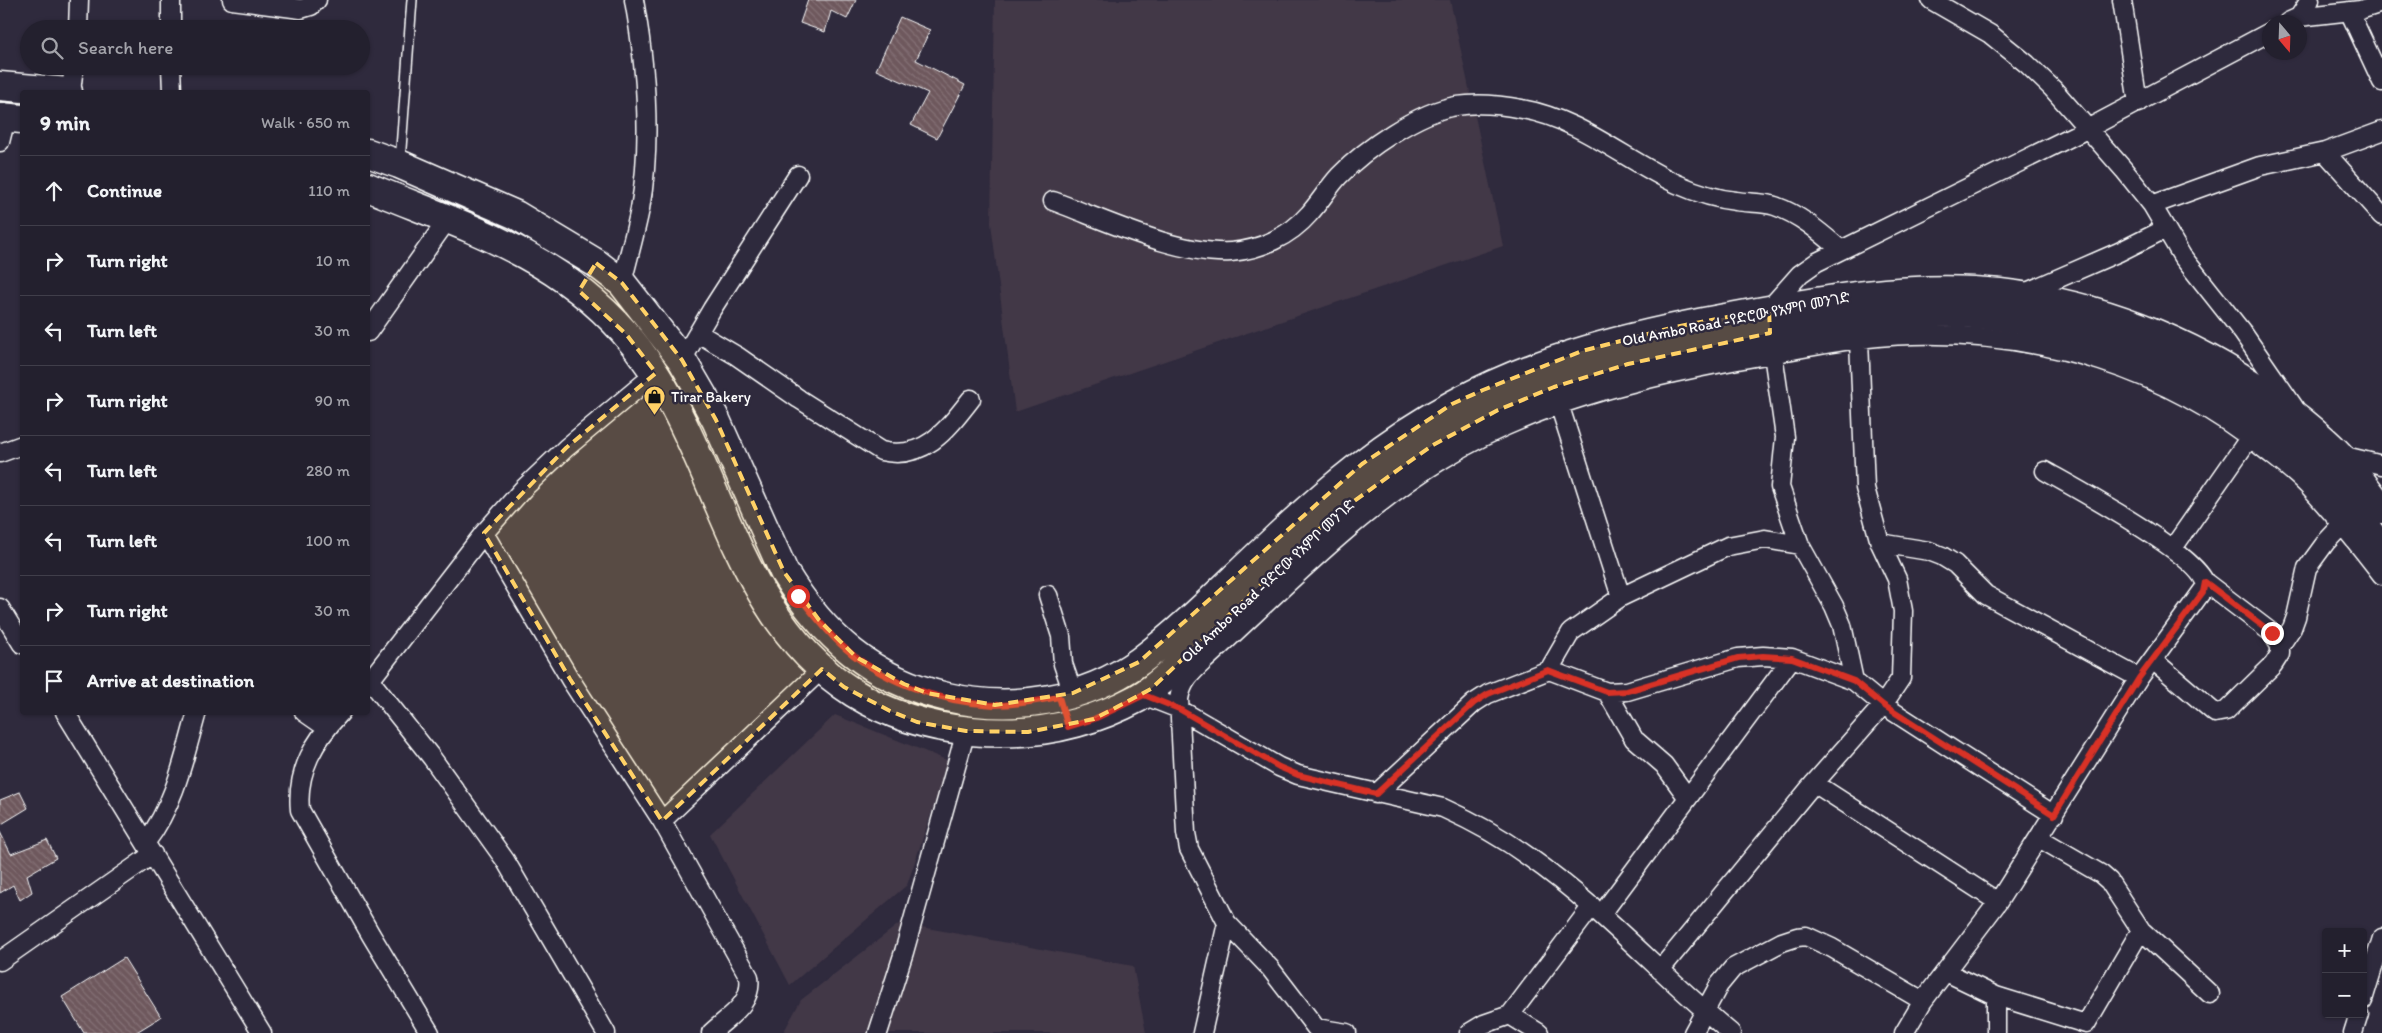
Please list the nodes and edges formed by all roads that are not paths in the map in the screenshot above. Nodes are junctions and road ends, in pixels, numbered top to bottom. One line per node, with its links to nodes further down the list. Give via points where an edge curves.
1 (79, 0): 14 (street)
2 (171, 0): 15 (street)
3 (232, 0): 4 (street, via 301,9 311,6)
4 (316, 0)
5 (412, 0): 29 (lane)
6 (634, 0): 39 (street, via 642,44 646,148 640,208)
7 (1931, 0): 25 (street, via 1990,34 2027,64)
8 (2122, 0): 24 (street)
9 (2310, 0): 12 (street)
10 (2382, 3): 11 (street)
11 (2349, 12): 13 (street); 19 (street)
12 (2297, 15)
13 (2307, 18)
14 (78, 20)
15 (171, 20)
16 (2262, 36): 24 (street)
17 (73, 75): 22 (street)
18 (171, 75): 23 (street)
19 (2382, 82)
20 (0, 86): 21 (main road)
21 (47, 90)
22 (70, 90)
23 (172, 90)
24 (2138, 103): 25 (street)
25 (2087, 130): 33 (street); 37 (street)
26 (2382, 131): 27 (street)
27 (2325, 152): 33 (street, via 2260,166); 34 (street)
28 (370, 154): 29 (main road, Old Ambo Road -የድሮው የአምቦ መንገድ)
29 (399, 164): 38 (main road, Old Ambo Road -የድሮው የአምቦ መንገድ, via 516,215)
30 (798, 175): 44 (street)
31 (370, 188): 35 (main road, Old Ambo Road -የድሮው የአምቦ መንገድ)
32 (1054, 201): 37 (street, via 1172,244 1205,251 1232,252 1256,247 1272,242 1294,228 1341,174 1404,127 1455,106 1487,105 1548,114 1685,188 1732,201 1774,206 1812,226)
33 (2152, 205): 36 (street)
34 (2382, 216)
35 (448, 219): 40 (main road, Old Ambo Road -የድሮው የአምቦ መንገድ, via 523,251); 42 (street)
36 (2164, 228): 41 (street, via 2119,252); 51 (street, via 2243,333)
37 (1841, 250): 43 (street, via 1800,274)
38 (596, 263): 39 (main road, Old Ambo Road -የድሮው የአምቦ መንገድ); 40 (main road)
39 (622, 283): 47 (main road, Old Ambo Road -የድሮው የአምቦ መንገድ)
40 (579, 290): 48 (main road, Old Ambo Road -የድሮው የአምቦ መንገድ, via 626,334)
41 (2017, 296): 43 (main road, Old Ambo Road -የድሮው የአምቦ መንገድ, via 1954,292 1884,294); 51 (main road, Old Ambo Road -የድሮው የአምቦ መንገድ, via 2101,314 2172,340 2235,372)
42 (370, 329)
43 (1771, 332): 45 (main road, Old Ambo Road -የድሮው የአምቦ መንገድ); 46 (street); 50 (street, via 1642,379); 62 (street, via 1785,437 1780,488); 64 (main road, Old Ambo Road -የድሮው የአምቦ መንገድ, via 1887,315 1956,313 2028,321 2126,349 2187,375 2233,400 2264,424 2333,486)
44 (698, 333): 47 (street); 49 (street, via 881,451 894,454 917,450 946,431)
45 (1675, 340): 81 (main road, Old Ambo Road -የድሮው የአምቦ መንገድ, via 1601,372 1527,397 1411,458 1333,516); 83 (main road, Old Ambo Road -የድሮው የአምቦ መንገድ, via 1613,342 1516,375 1452,404 1322,496 1139,662 1101,682)
46 (1859, 340): 52 (street, via 1948,335 2028,343 2080,354 2149,379 2216,414); 61 (street, via 1865,488)
47 (682, 360): 83 (main road, Old Ambo Road -የድሮው የአምቦ መንገድ, via 716,420 784,572 798,596 838,642 878,670 927,693 995,705 1029,703)
48 (656, 373): 60 (street, via 566,448); 74 (main road, Old Ambo Road -የድሮው የአምቦ መንገድ, via 681,416 742,556 769,607 799,647)
49 (971, 399)
50 (1559, 404): 68 (street); 76 (street, via 1444,458 1402,487 1294,578)
51 (2307, 426): 55 (main road, Old Ambo Road -የድሮው የአምቦ መንገድ)
52 (2250, 437): 59 (street, via 2306,485); 63 (street)
53 (20, 446): 54 (street)
54 (0, 453)
55 (2341, 456): 56 (street); 58 (main road, Old Ambo Road -የድሮው የአምቦ መንገድ)
56 (2382, 465)
57 (2045, 471): 63 (street)
58 (2382, 509)
59 (2342, 526): 65 (street); 71 (street, via 2307,568 2296,617)
60 (484, 533): 78 (street); 97 (street, via 570,680)
61 (1880, 543): 77 (street, via 1942,556 1956,564 1986,594); 84 (street, via 1897,579 1904,611 1901,678)
62 (1800, 545): 68 (street, via 1765,538 1728,546); 79 (street, via 1842,625)
63 (2173, 548): 66 (street)
64 (2382, 549)
65 (2382, 575)
66 (2205, 582): 71 (street, via 2272,633); 73 (street, via 2203,592)
67 (1048, 595): 83 (street, via 1061,636)
68 (1621, 597): 75 (street, via 1571,632)
69 (0, 608): 70 (street)
70 (20, 641)
71 (2280, 646): 73 (street, via 2280,654 2272,665 2221,713)
72 (1792, 658): 79 (street); 82 (street, via 1738,658 1627,691); 95 (street)
73 (2153, 660): 77 (street)
74 (822, 669): 92 (main road, Old Ambo Road -የድሮው የአምቦ መንገድ, via 859,696 890,711 917,722); 97 (street)
75 (1548, 670): 82 (street); 94 (street, via 1488,694 1474,703)
76 (1186, 678): 81 (street); 85 (street, via 1181,688)
77 (2139, 678): 96 (street)
78 (370, 681)
79 (1854, 681): 84 (street)
80 (370, 683): 119 (street, via 432,758 505,860)
81 (1147, 692): 85 (street); 90 (main road, Old Ambo Road -የድሮው የአምቦ መንገድ, via 1094,719)
82 (1607, 692): 95 (street, via 1634,739 1664,766)
83 (1066, 695): 90 (main road)
84 (1883, 705): 93 (street); 96 (street)
85 (1179, 709): 94 (street, via 1279,767 1298,775); 102 (street, via 1186,833 1190,849)
86 (66, 715): 99 (street)
87 (196, 715): 99 (street, via 178,779)
88 (308, 715): 91 (street)
89 (337, 715): 91 (street)
90 (1068, 727): 92 (main road, Old Ambo Road -የድሮው የአምቦ መንገድ, via 1028,732)
91 (326, 728): 118 (street, via 300,777 300,810)
92 (966, 731): 121 (street)
93 (1814, 783): 100 (street); 106 (street)
94 (1376, 794): 101 (street, via 1443,808 1464,818 1529,856)
95 (1688, 798): 101 (street)
96 (2054, 815): 98 (street)
97 (662, 821): 120 (street, via 749,977 750,991 746,1001)
98 (2039, 838): 100 (street); 103 (street, via 2101,874)
99 (150, 848): 105 (street); 117 (street)
100 (1998, 902): 107 (street)
101 (1597, 910): 106 (street); 113 (street)
102 (1227, 923): 116 (street, via 1270,968); 122 (street)
103 (2141, 930): 109 (street); 115 (street)
104 (2382, 938): 108 (street)
105 (0, 960)
106 (1660, 970): 112 (street)
107 (1946, 972): 110 (street); 111 (street)
108 (2367, 987)
109 (2210, 994)
110 (1996, 996): 115 (street); 129 (street)
111 (1923, 1001): 112 (street, via 1850,957 1806,936 1782,942 1733,968 1718,985); 128 (street)
112 (1704, 1011): 126 (street); 127 (street)
113 (1510, 1015): 124 (street); 125 (street)
114 (2358, 1018): 130 (street)
115 (2089, 1029)
116 (1317, 1030): 123 (street)
117 (262, 1033)
118 (430, 1033)
119 (606, 1033)
120 (711, 1033)
121 (878, 1033)
122 (1202, 1033)
123 (1347, 1033)
124 (1469, 1033)
125 (1539, 1033)
126 (1693, 1033)
127 (1731, 1033)
128 (1904, 1033)
129 (1996, 1033)
130 (2353, 1033)

